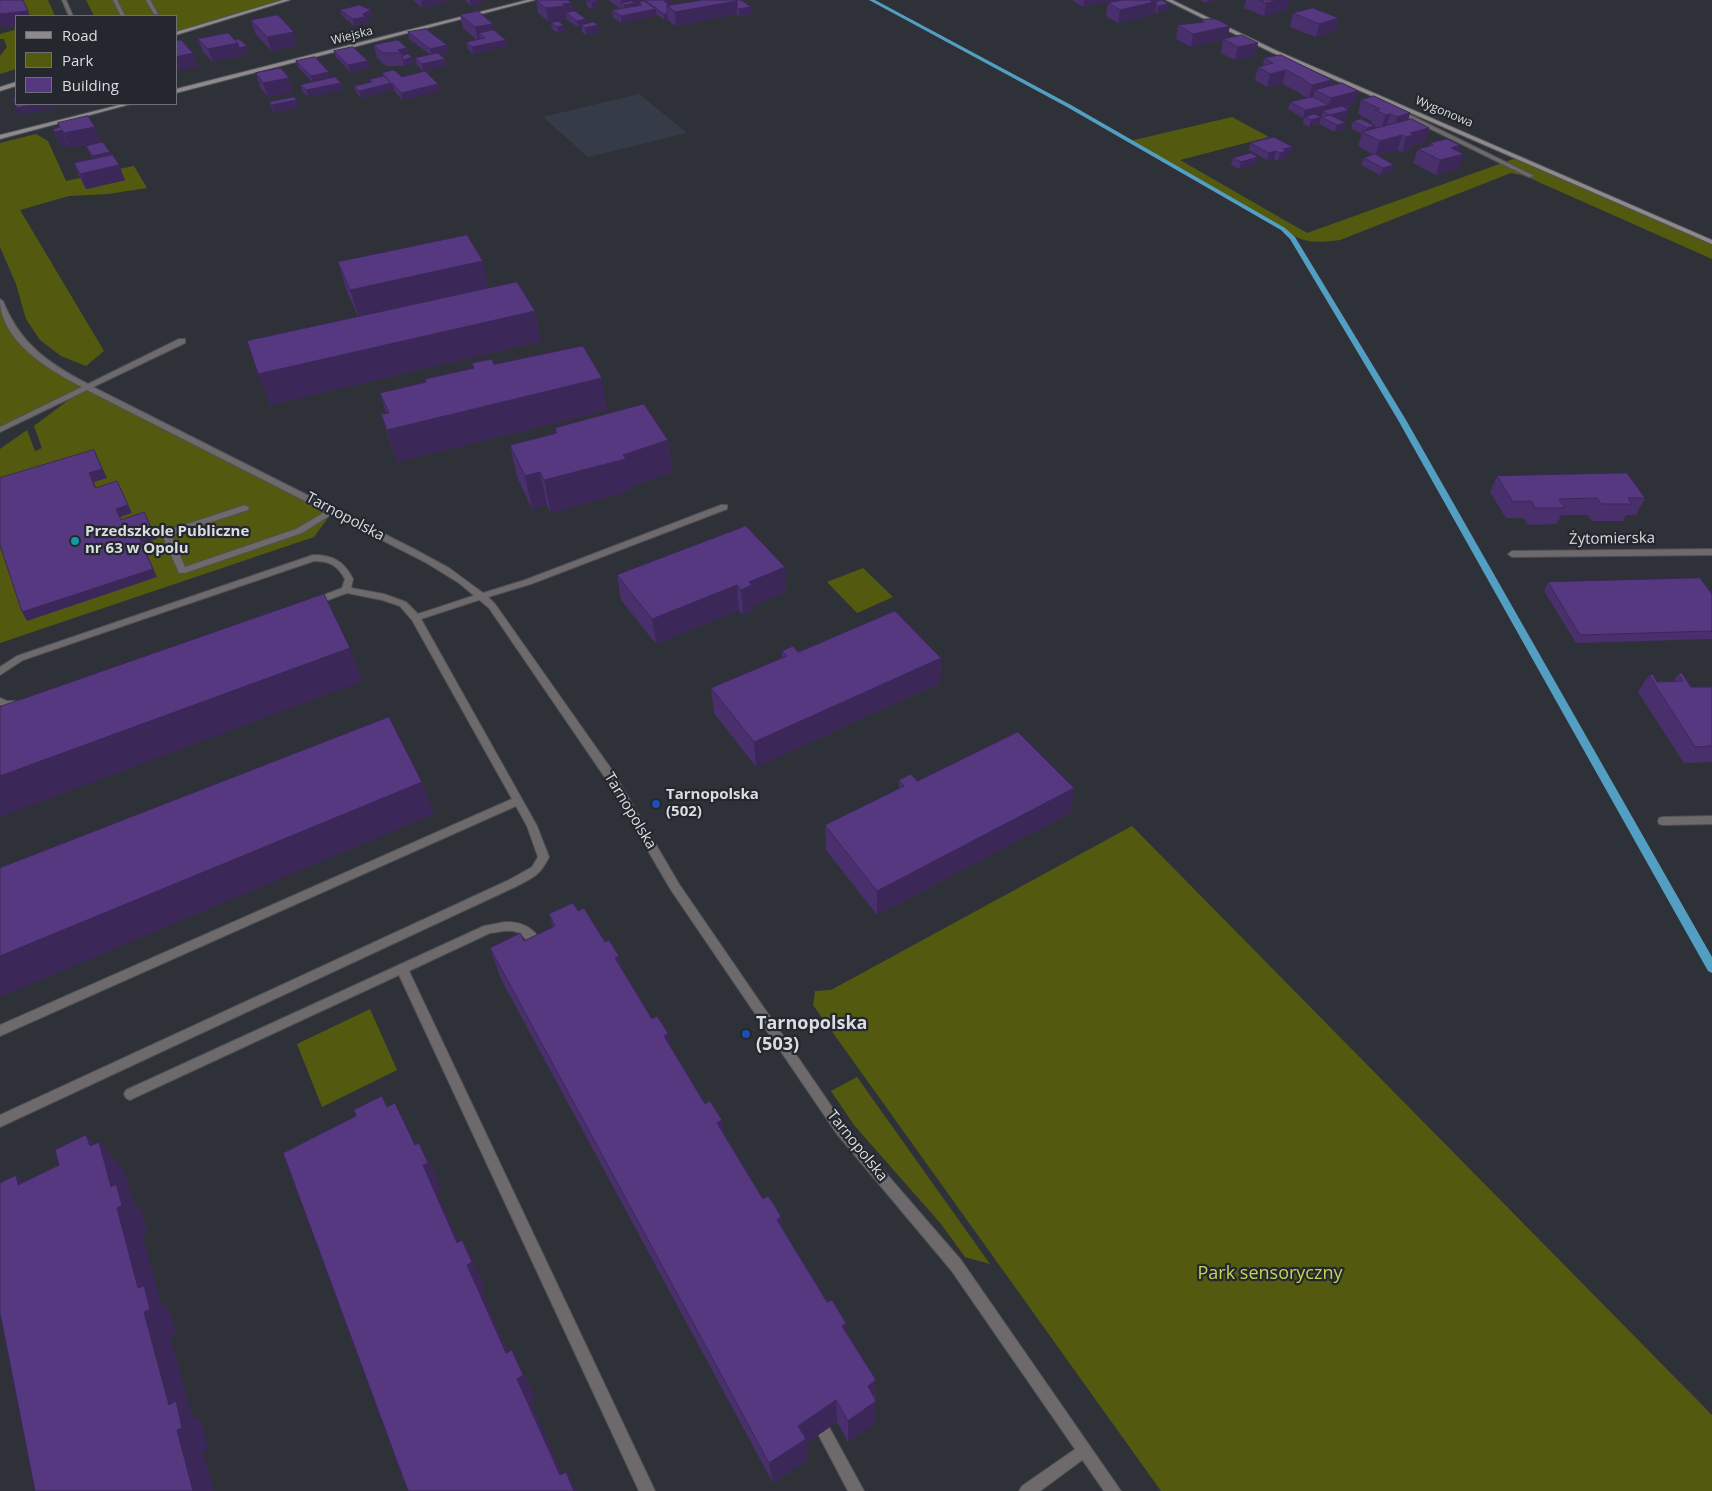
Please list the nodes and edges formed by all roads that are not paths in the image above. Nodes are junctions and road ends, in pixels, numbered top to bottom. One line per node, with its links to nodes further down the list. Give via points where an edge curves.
1 (64, 0): 8 (street)
2 (114, 0): 9 (street)
3 (148, 0): 7 (street)
4 (288, 0): 10 (street)
5 (533, 0): 13 (street, Wiejska)
6 (1168, 0): 14 (street, Wygonowa, via 1274,51)
7 (156, 13)
8 (71, 15)
9 (122, 15)
10 (178, 33)
11 (15, 84): 12 (street)
12 (0, 89)
13 (178, 90)
14 (1395, 103): 17 (street, via 1398,111); 18 (street, Wygonowa)
15 (124, 105): 16 (street)
16 (0, 137)
17 (1531, 176)
18 (1712, 242)
19 (0, 301): 21 (street, Tarnopolska, via 13,330 33,354)
20 (182, 341): 21 (street)
21 (86, 387): 22 (street); 25 (street, Tarnopolska)
22 (0, 430)
23 (724, 507): 29 (street, via 528,582)
24 (246, 508): 25 (street, via 166,534 182,571 299,531)
25 (333, 511): 29 (street, Tarnopolska, via 452,574)
26 (1712, 552): 27 (street, Żytomierska)
27 (1512, 554)
28 (346, 590): 30 (street); 31 (street, via 384,596 403,604); 32 (street, via 349,579 338,562 313,558 20,658)
29 (482, 596): 31 (street); 44 (street, Tarnopolska, via 610,776 675,886 842,1130 956,1265)
30 (300, 606)
31 (416, 618): 35 (street)
32 (0, 672)
33 (0, 701): 34 (street, via 6,704)
34 (26, 703)
35 (517, 801): 40 (street); 42 (street, via 532,826 544,857 536,870)
36 (1712, 820): 37 (street)
37 (1663, 821)
38 (545, 956): 39 (street, via 532,934 512,924 488,929)
39 (402, 969): 41 (street); 45 (street)
40 (0, 1031)
41 (130, 1094)
42 (0, 1121)
43 (824, 1432): 46 (street)
44 (1084, 1450): 47 (street); 48 (street, Tarnopolska)
45 (647, 1491)
46 (856, 1491)
47 (1027, 1491)
48 (1113, 1491)

